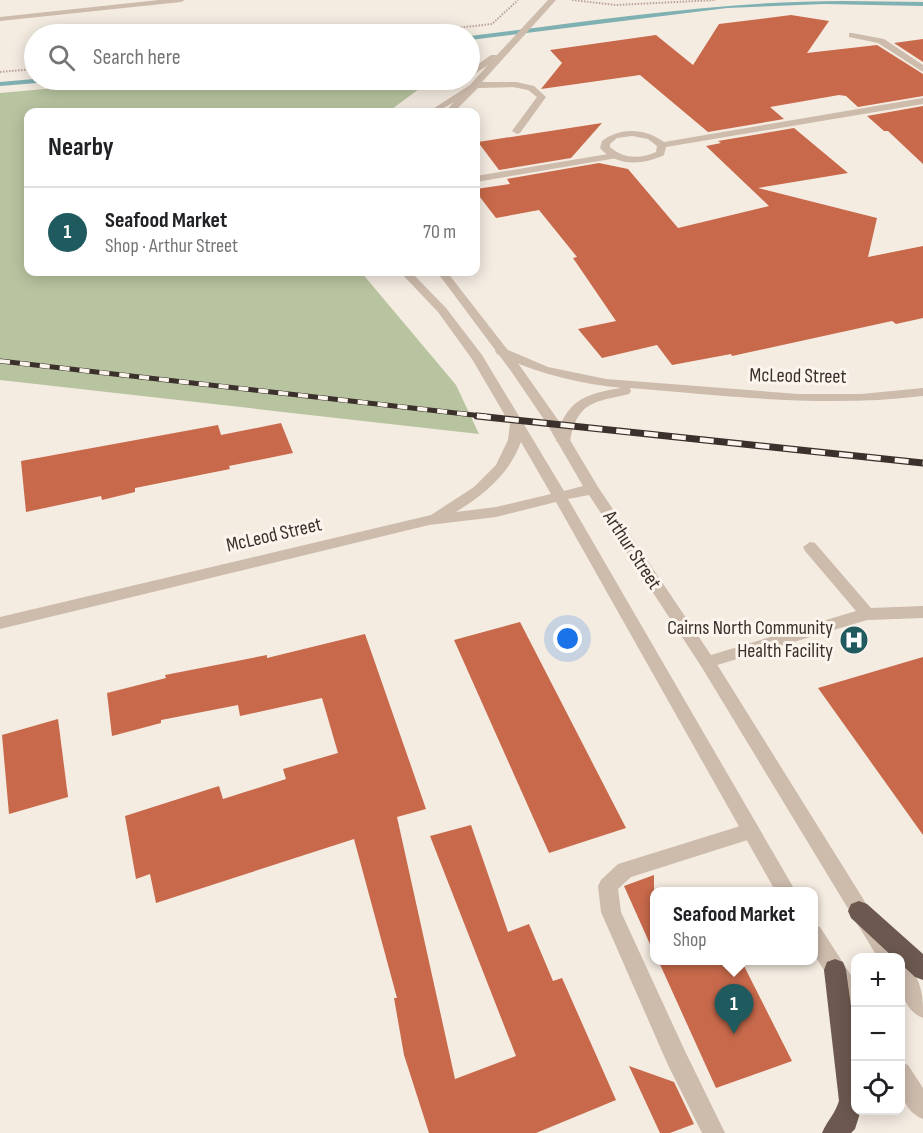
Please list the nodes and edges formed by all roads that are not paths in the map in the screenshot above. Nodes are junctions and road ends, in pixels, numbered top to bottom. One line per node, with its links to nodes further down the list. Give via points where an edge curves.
1 (181, 0): 3 (street)
2 (552, 0): 6 (street)
3 (166, 1): 4 (street)
4 (0, 19)
5 (852, 35): 8 (street, via 881,41)
6 (506, 49): 7 (street); 9 (street)
7 (480, 67)
8 (923, 69)
9 (480, 80)
10 (480, 85): 18 (street, via 516,85 531,88 542,97)
11 (451, 90): 15 (street)
12 (468, 90): 16 (street)
13 (471, 90): 17 (street)
14 (923, 101): 19 (street)
15 (430, 108)
16 (439, 108)
17 (454, 108)
18 (517, 131)
19 (662, 145): 20 (street, via 651,137 623,134 608,139); 21 (street, via 661,153 649,159)
20 (605, 148): 21 (street); 22 (street)
21 (614, 156): 23 (street)
22 (480, 170)
23 (480, 178)
24 (409, 276): 29 (street, Arthur Street, via 468,341)
25 (445, 276): 26 (street, Arthur Street)
26 (501, 351): 27 (street, McLeod Street, via 531,366 574,379); 30 (street, Arthur Street)
27 (672, 388): 28 (street, McLeod Street, via 795,399); 30 (street, McLeod Street, via 596,396 571,413)
28 (923, 392)
29 (517, 424): 32 (street, Arthur Street); 33 (street, via 516,441 502,468 482,487)
30 (563, 441): 31 (street, Arthur Street)
31 (592, 489): 32 (street, McLeod Street); 38 (street, Arthur Street)
32 (560, 496): 33 (street, McLeod Street, via 496,512); 39 (street, Arthur Street)
33 (429, 520): 37 (street, McLeod Street)
34 (810, 547): 36 (street)
35 (923, 612): 36 (street)
36 (867, 614): 38 (street)
37 (0, 623)
38 (707, 662): 41 (street, Arthur Street)
39 (750, 831): 40 (street, Arthur Street); 51 (street, via 625,870 608,886 611,912)
40 (785, 887)
41 (859, 911): 43 (street, Arthur Street); 44 (highway)
42 (818, 942): 45 (street)
43 (887, 953)
44 (923, 969)
45 (835, 970): 47 (street); 52 (highway, via 851,1101 846,1120)
46 (905, 981): 48 (street)
47 (851, 996)
48 (923, 1008)
49 (905, 1081): 50 (street)
50 (923, 1108)
51 (714, 1133)
52 (834, 1133)

